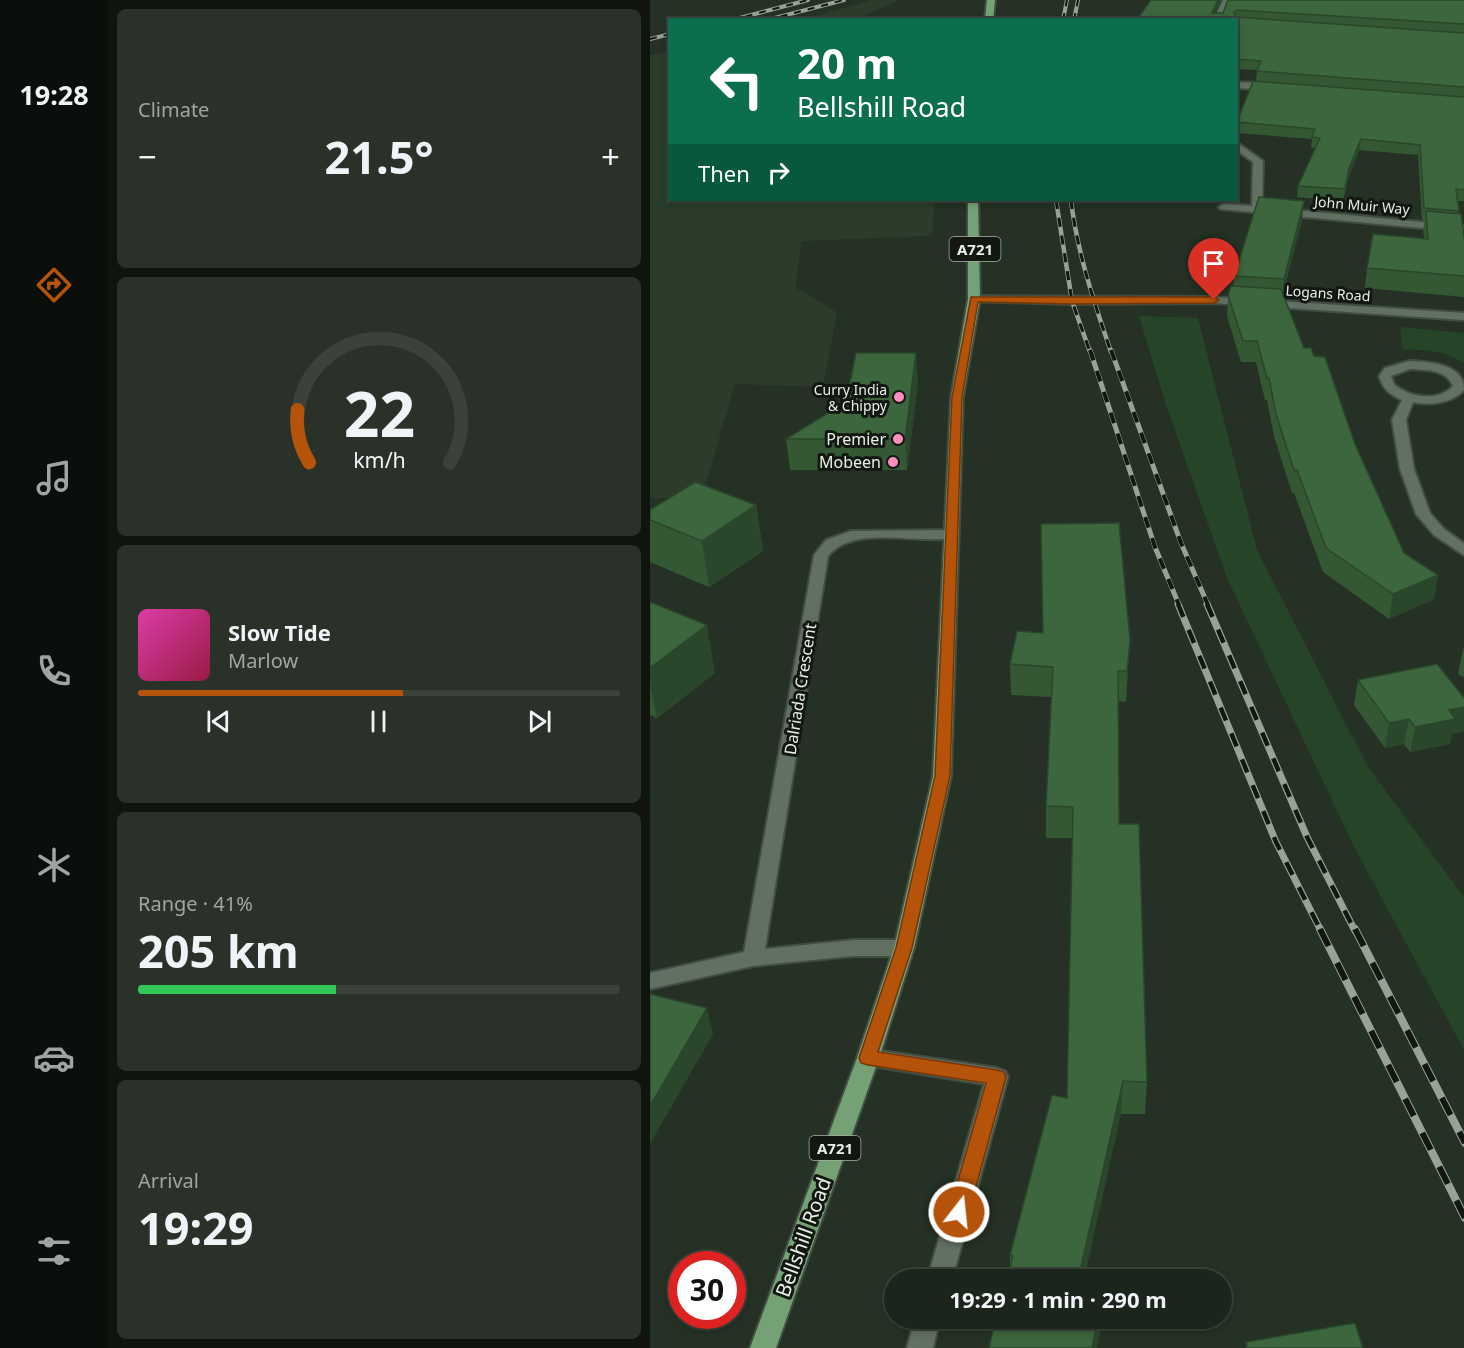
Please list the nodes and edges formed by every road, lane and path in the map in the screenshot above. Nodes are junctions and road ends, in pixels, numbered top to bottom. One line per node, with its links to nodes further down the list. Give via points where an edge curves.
1 (991, 0): 3 (main road)
2 (1228, 0): 4 (street)
3 (989, 18)
4 (1216, 18)
5 (1238, 86): 6 (street)
6 (1276, 88)
7 (1238, 146): 10 (street, via 1258,161)
8 (973, 201): 12 (main road, Bellshill Road / A721)
9 (1224, 207): 10 (street, John Muir Way)
10 (1257, 209): 11 (street, John Muir Way)
11 (1464, 229)
12 (974, 299): 13 (street, Logans Road, via 1214,300); 15 (main road, Bellshill Road / A721, via 957,397)
13 (1464, 317)
14 (1409, 398): 14 (street, via 1443,399 1458,392 1459,381 1434,367 1409,365 1389,371 1385,376 1389,388); 16 (street, via 1399,420 1407,469 1422,514)
15 (952, 534): 17 (main road, Bellshill Road / A721, via 942,776); 18 (street, Dalriada Crescent, via 851,535 831,543 821,555)
16 (1464, 552)
17 (904, 948): 18 (street, via 853,948); 20 (main road, Bellshill Road / A721)
18 (753, 958): 19 (street)
19 (650, 981)
20 (868, 1058): 21 (street, via 997,1077); 23 (main road, Bellshill Road / A721)
21 (942, 1269)
22 (925, 1329): 24 (street)
23 (763, 1348)
24 (920, 1348)

